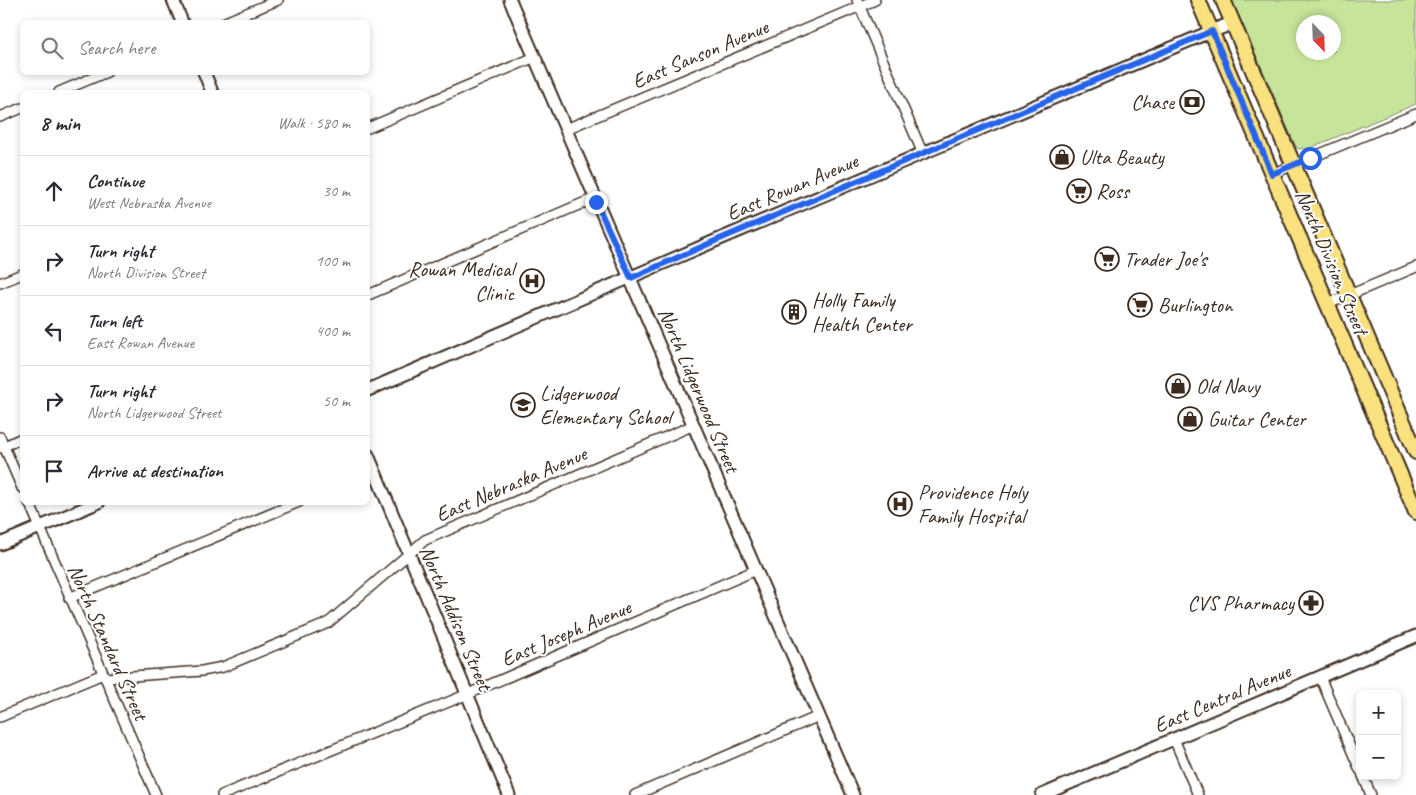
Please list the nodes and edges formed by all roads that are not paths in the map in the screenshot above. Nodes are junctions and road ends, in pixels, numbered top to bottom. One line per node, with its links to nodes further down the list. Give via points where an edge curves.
1 (172, 0): 8 (street)
2 (278, 0): 9 (street)
3 (510, 0): 12 (street, North Lidgerwood Street)
4 (874, 0): 7 (street, East Sanson Avenue)
5 (1198, 0): 11 (main road, North Division Street)
6 (1223, 0): 10 (main road, North Division Street)
7 (859, 3): 21 (street, East Sanson Avenue); 22 (street)
8 (181, 20)
9 (230, 20)
10 (1233, 23): 11 (main road, East Rowan Avenue); 23 (main road, North Division Street)
11 (1212, 31): 22 (street, East Rowan Avenue); 24 (main road, North Division Street)
12 (534, 57): 20 (street); 21 (street, North Lidgerwood Street)
13 (100, 75): 15 (street)
14 (205, 75): 16 (street)
15 (64, 90)
16 (211, 90)
17 (20, 109): 19 (street)
18 (1416, 114): 23 (street)
19 (0, 117)
20 (370, 127)
21 (566, 129): 25 (street, North Lidgerwood Street)
22 (923, 154): 28 (street, East Rowan Avenue)
23 (1293, 165): 24 (street); 31 (main road, North Division Street)
24 (1272, 174): 32 (main road, North Division Street)
25 (595, 198): 28 (street, North Lidgerwood Street); 30 (street)
26 (1416, 267): 31 (street)
27 (20, 275): 29 (street)
28 (631, 278): 33 (street, East Rowan Avenue); 34 (street, North Lidgerwood Street)
29 (0, 283)
30 (370, 294)
31 (1349, 296): 32 (street); 38 (main road, North Division Street)
32 (1328, 304): 41 (main road, North Division Street)
33 (370, 389)
34 (694, 425): 48 (street, East Nebraska Avenue, via 425,540); 49 (street, North Lidgerwood Street)
35 (0, 437): 37 (street)
36 (20, 439): 37 (street)
37 (2, 447): 40 (street)
38 (1416, 452)
39 (371, 473): 48 (street, North Addison Street)
40 (20, 484)
41 (1412, 493): 45 (main road, North Division Street)
42 (30, 505): 46 (street, North Standard Street)
43 (92, 505): 46 (street)
44 (292, 505): 50 (street)
45 (1416, 512)
46 (39, 527): 47 (street); 50 (street, North Standard Street)
47 (0, 544)
48 (408, 553): 52 (street, East Nebraska Avenue, via 328,623 223,667 202,672); 54 (street, North Addison Street)
49 (756, 570): 54 (street, East Joseph Avenue); 55 (street, North Lidgerwood Street)
50 (69, 598): 52 (street, North Standard Street)
51 (1416, 636): 53 (street, East Central Avenue)
52 (104, 676): 56 (street, East Nebraska Avenue); 60 (street, North Standard Street)
53 (1320, 677): 57 (street, East Central Avenue); 58 (street)
54 (468, 694): 61 (street, East Joseph Avenue); 62 (street, North Addison Street)
55 (820, 716): 63 (street); 64 (street, North Lidgerwood Street)
56 (0, 717)
57 (1174, 739): 65 (street, East Central Avenue); 66 (street)
58 (1356, 761)
59 (1364, 780): 67 (street)
60 (156, 795)
61 (222, 795)
62 (509, 795)
63 (635, 795)
64 (853, 795)
65 (1042, 795)
66 (1198, 795)
67 (1370, 795)

